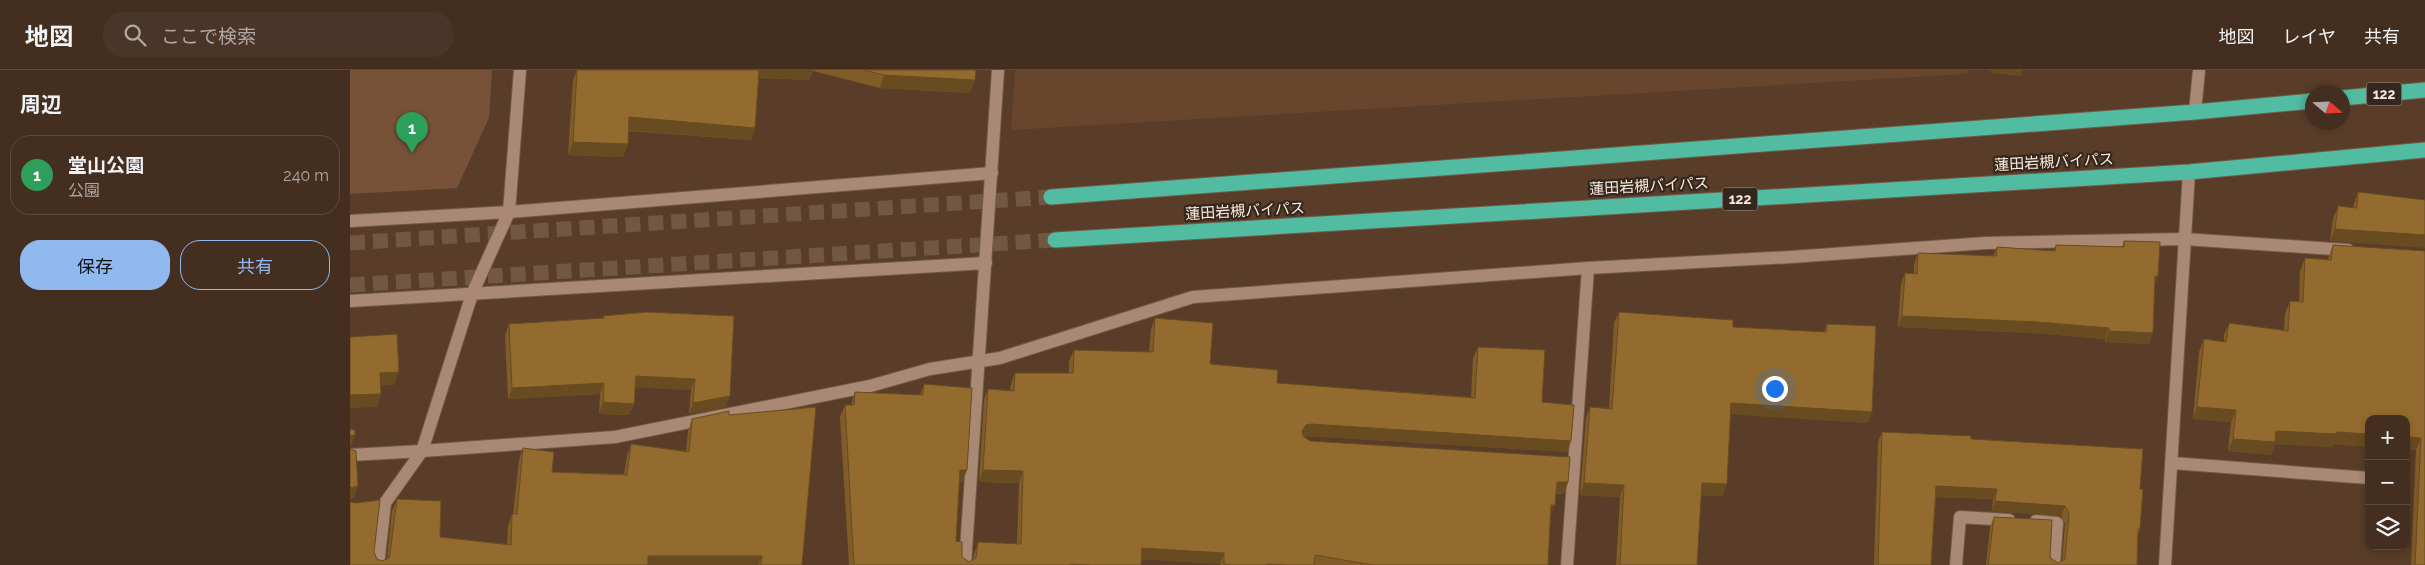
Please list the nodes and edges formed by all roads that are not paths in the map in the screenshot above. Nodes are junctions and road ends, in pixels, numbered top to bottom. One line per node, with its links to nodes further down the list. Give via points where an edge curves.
1 (520, 70): 12 (street)
2 (998, 70): 10 (street)
3 (2200, 70): 7 (street)
4 (2425, 90): 5 (highway, 122)
5 (2350, 97)
6 (2305, 102): 7 (highway, 蓮田岩槻バイパス)
7 (2195, 112): 11 (highway, 蓮田岩槻バイパス)
8 (2425, 150): 9 (highway, 蓮田岩槻バイパス / 122)
9 (2189, 172): 14 (street); 15 (highway, 蓮田岩槻バイパス / 122)
10 (992, 173): 12 (street); 17 (street)
11 (1051, 197)
12 (509, 212): 13 (street); 19 (street)
13 (350, 221)
14 (2184, 239): 16 (street); 18 (street, via 1986,243); 24 (street)
15 (1055, 240)
16 (2358, 251)
17 (986, 263): 19 (street); 21 (street)
18 (1588, 268): 21 (street, via 1193,297 1000,358); 30 (street, via 1569,461)
19 (472, 294): 20 (street); 22 (street)
20 (350, 302)
21 (977, 361): 22 (street, via 615,437); 29 (street)
22 (422, 451): 23 (street); 26 (street)
23 (350, 455)
24 (2172, 463): 25 (street); 33 (street)
25 (2365, 478)
26 (385, 503): 27 (street); 28 (street)
27 (368, 505)
28 (378, 565)
29 (965, 565)
30 (1567, 565)
31 (1956, 565): 32 (street, via 1960,517 2058,523)
32 (2054, 565)
33 (2165, 565)

